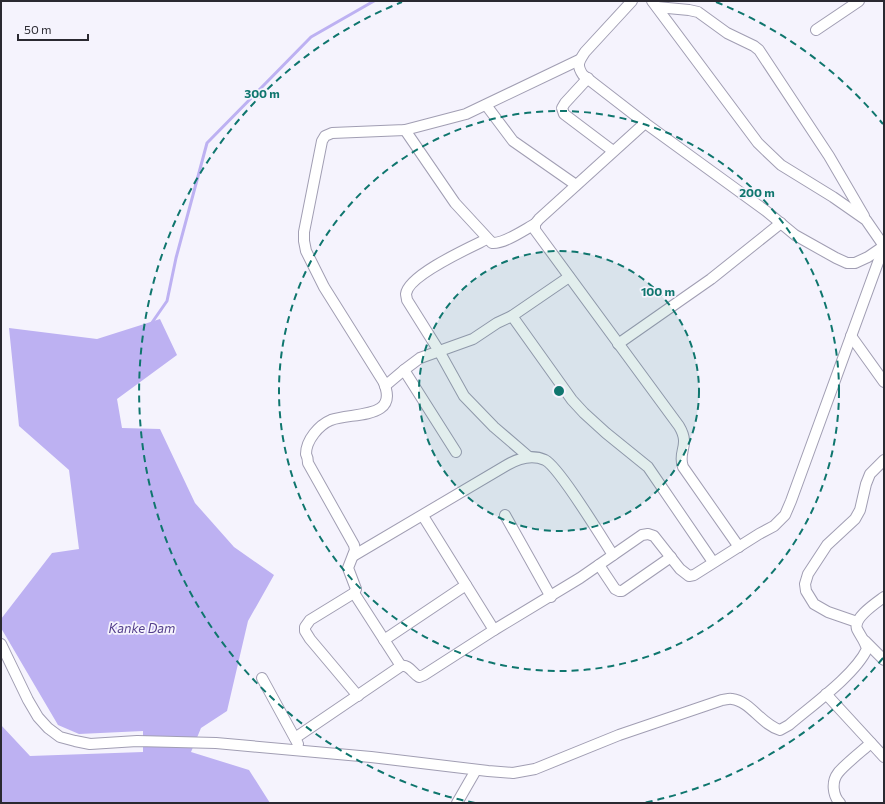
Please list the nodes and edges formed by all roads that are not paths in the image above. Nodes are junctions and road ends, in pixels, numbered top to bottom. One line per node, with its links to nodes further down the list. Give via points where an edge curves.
1 (632, 1): 5 (street)
2 (859, 1): 4 (street)
3 (655, 4): 12 (street, via 769,155); 12 (street, via 698,12 727,33 759,50 829,156)
4 (816, 30)
5 (579, 60): 6 (street, via 579,69); 7 (street)
6 (588, 78): 8 (street); 10 (street, via 565,103 562,108 564,114)
7 (486, 105): 9 (street, via 466,114); 11 (street, via 513,141)
8 (645, 122): 10 (street); 13 (street)
9 (405, 130): 15 (street, via 455,203); 24 (street, via 332,133 325,136 304,232 306,251 324,287)
10 (613, 151): 11 (street)
11 (576, 185): 14 (street)
12 (866, 220): 16 (street)
13 (781, 223): 16 (street, via 802,239 847,263 855,263); 20 (street, via 712,279)
14 (535, 224): 15 (street, via 497,243); 17 (street, via 535,230)
15 (487, 239): 21 (street, via 447,258 408,289 407,300)
16 (884, 246): 19 (street)
17 (569, 277): 18 (street); 20 (street)
18 (512, 316): 21 (street, via 473,339); 34 (street, via 572,400 648,468)
19 (851, 336): 23 (street); 30 (street, via 785,515 774,526)
20 (618, 344): 30 (street, via 684,434 684,467)
21 (439, 351): 22 (street, via 420,358); 26 (street, via 464,396 494,427)
22 (404, 370): 24 (street); 25 (street)
23 (884, 382)
24 (385, 386): 32 (street, via 388,391 385,404 370,413 331,420 312,435 307,446 308,463 354,545)
25 (456, 452)
26 (529, 457): 29 (street, via 507,465); 31 (street, via 547,461 554,468)
27 (884, 460): 40 (street, via 870,474 860,510 855,518 827,545 808,574 805,584 814,604)
28 (505, 515): 38 (street)
29 (422, 516): 32 (street); 36 (street)
30 (739, 547): 34 (street)
31 (613, 555): 33 (street, via 634,539 648,534 654,536); 35 (street)
32 (353, 556): 37 (street, via 348,568 356,589)
33 (670, 557): 34 (street, via 689,576); 35 (street, via 622,591 615,589)
34 (713, 562)
35 (599, 565): 38 (street)
36 (466, 585): 41 (street); 42 (street)
37 (354, 593): 42 (street); 49 (street, via 310,620 305,631)
38 (551, 597): 41 (street)
39 (884, 597): 40 (street)
40 (857, 622): 43 (street, via 857,628)
41 (494, 630): 46 (street, via 419,677 408,666)
42 (384, 640): 46 (street)
43 (865, 641): 45 (street); 48 (street, via 867,649 858,663)
44 (1, 644): 52 (street, via 38,717 60,737 90,744 137,741 216,743)
45 (884, 660)
46 (401, 666): 49 (street)
47 (262, 678): 50 (street)
48 (826, 694): 51 (street); 54 (street, via 780,730 772,728 732,698 619,735 535,769 513,773)
49 (358, 696): 50 (street)
50 (295, 738): 52 (street)
51 (871, 743): 53 (street); 56 (street, via 838,774 834,786)
52 (302, 751): 54 (street)
53 (884, 758)
54 (476, 770): 55 (street)
55 (457, 803)
56 (840, 803)

